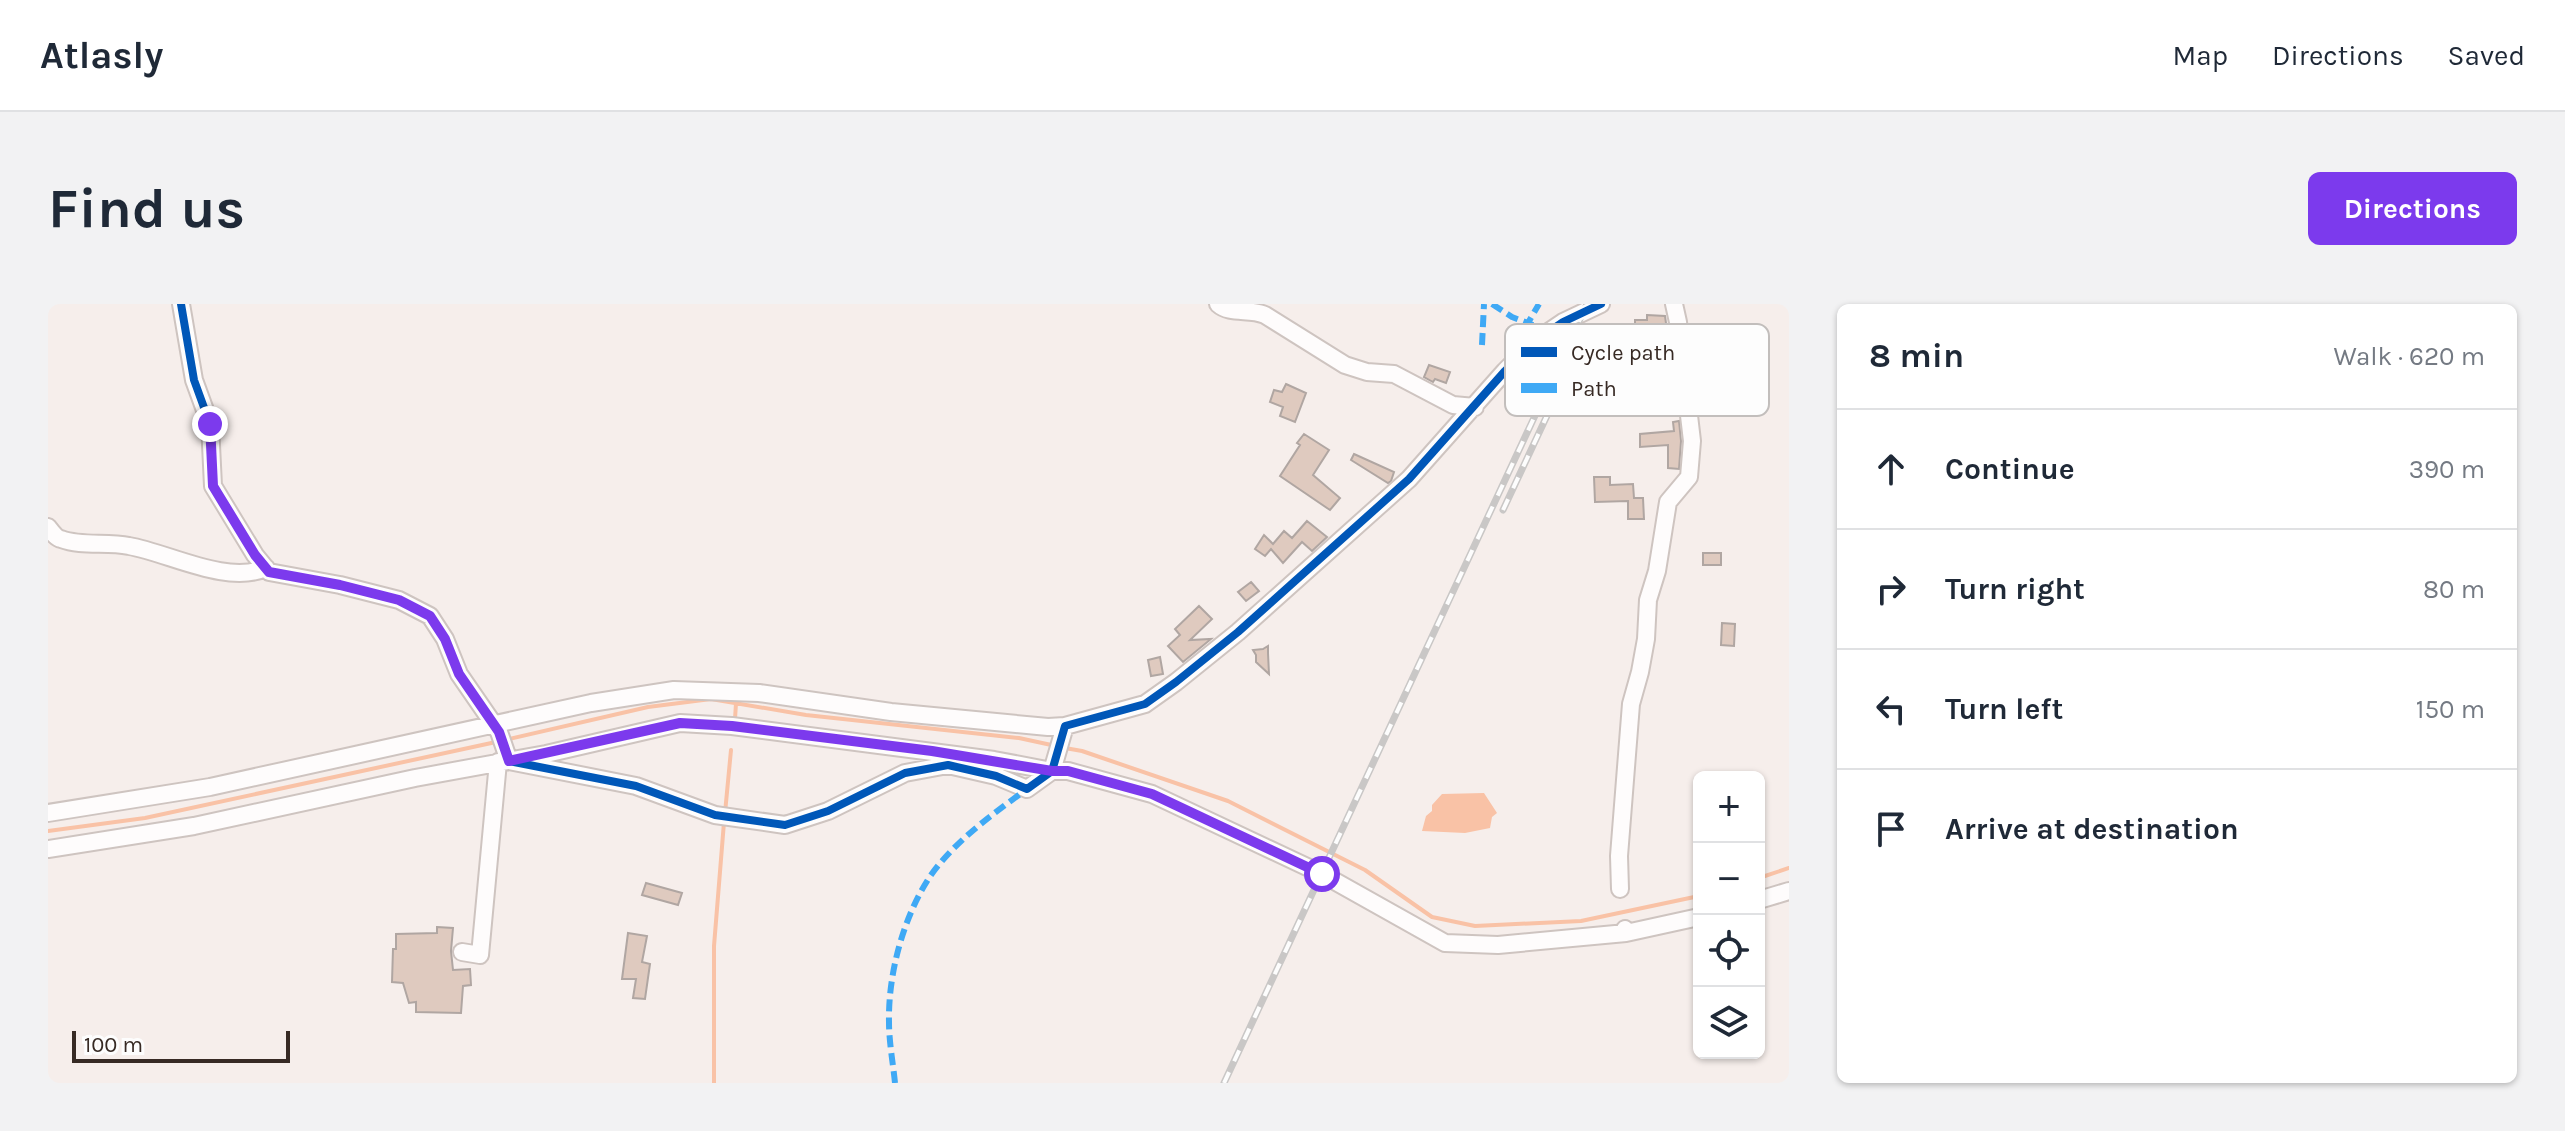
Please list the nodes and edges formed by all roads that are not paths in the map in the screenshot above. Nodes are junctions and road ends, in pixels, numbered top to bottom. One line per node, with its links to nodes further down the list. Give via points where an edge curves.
1 (181, 304): 11 (street, via 194,380 210,424 213,486)
2 (1218, 304): 8 (street, via 1226,310 1265,315 1345,365 1394,374 1453,405)
3 (1601, 304): 5 (street)
4 (1674, 304): 6 (street)
5 (1560, 324)
6 (1678, 324)
7 (1505, 374): 8 (street)
8 (1475, 407): 13 (street, via 1409,479 1176,682 1145,704)
9 (1689, 416): 18 (street, via 1689,477 1668,502 1631,704)
10 (48, 527): 11 (street, via 59,539 127,545 211,569 252,574)
11 (266, 568): 12 (street, via 399,600 430,616 459,674)
12 (497, 728): 13 (street, via 591,703 674,690 759,693); 14 (street); 16 (street, via 210,787)
13 (1063, 731): 15 (street)
14 (504, 759): 15 (street, via 680,723); 15 (street, via 636,786 715,815 785,825 828,811 905,773 948,765 1027,789); 17 (street, via 194,826); 22 (street, via 480,955)
15 (1054, 766): 21 (street, via 1152,794 1322,874 1445,943 1498,945)
16 (48, 813)
17 (48, 849)
18 (1620, 889)
19 (1789, 891): 20 (street)
20 (1765, 898)
21 (1693, 918)
22 (462, 952)

